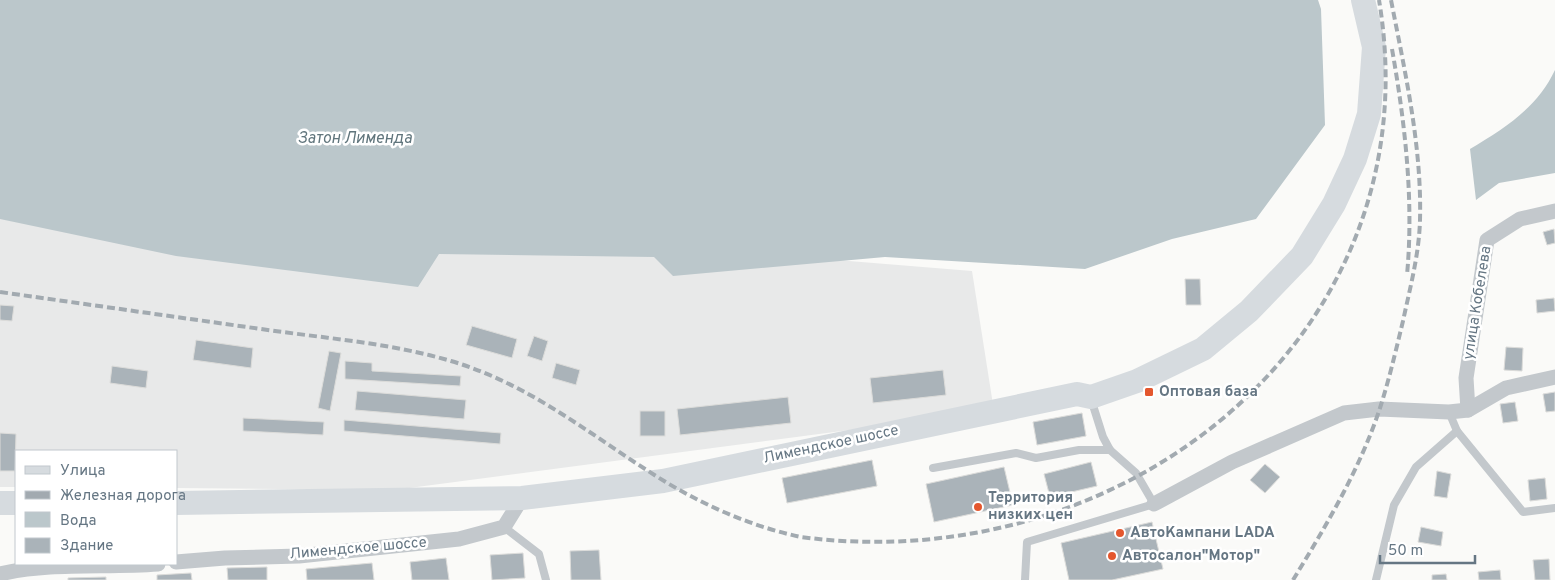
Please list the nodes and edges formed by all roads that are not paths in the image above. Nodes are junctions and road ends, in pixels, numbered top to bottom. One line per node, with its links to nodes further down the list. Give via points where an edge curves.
1 (1363, 0): 4 (main road, Лимендское шоссе, via 1374,47 1369,114 1355,159 1334,204 1302,256 1249,311 1203,349 1137,381)
2 (1555, 211): 5 (street, улица Кобелева, via 1520,219 1487,240 1466,378)
3 (1555, 377): 5 (street, via 1506,388)
4 (1091, 397): 8 (lane); 10 (main road, Лимендское шоссе, via 1077,394 663,480)
5 (1468, 410): 6 (street)
6 (1449, 412): 7 (lane); 14 (street, via 1379,409 1344,413 1232,462)
7 (1457, 431): 15 (lane, via 1523,512); 23 (lane, via 1416,467 1394,505)
8 (1110, 450): 9 (lane, via 1079,450 1036,458 1016,452); 14 (lane, via 1136,473)
9 (933, 468)
10 (522, 498): 13 (main road, Лимендское шоссе); 16 (street)
11 (0, 503): 12 (main road)
12 (15, 503)
13 (178, 503)
14 (1154, 504): 22 (lane, via 1027,542)
15 (1555, 508)
16 (504, 527): 17 (street, Лимендское шоссе, via 459,539 299,556); 21 (lane, via 539,554)
17 (178, 562)
18 (135, 565): 19 (street, via 14,570); 20 (street)
19 (0, 574)
20 (135, 580)
21 (546, 580)
22 (1025, 580)
23 (1376, 580)

